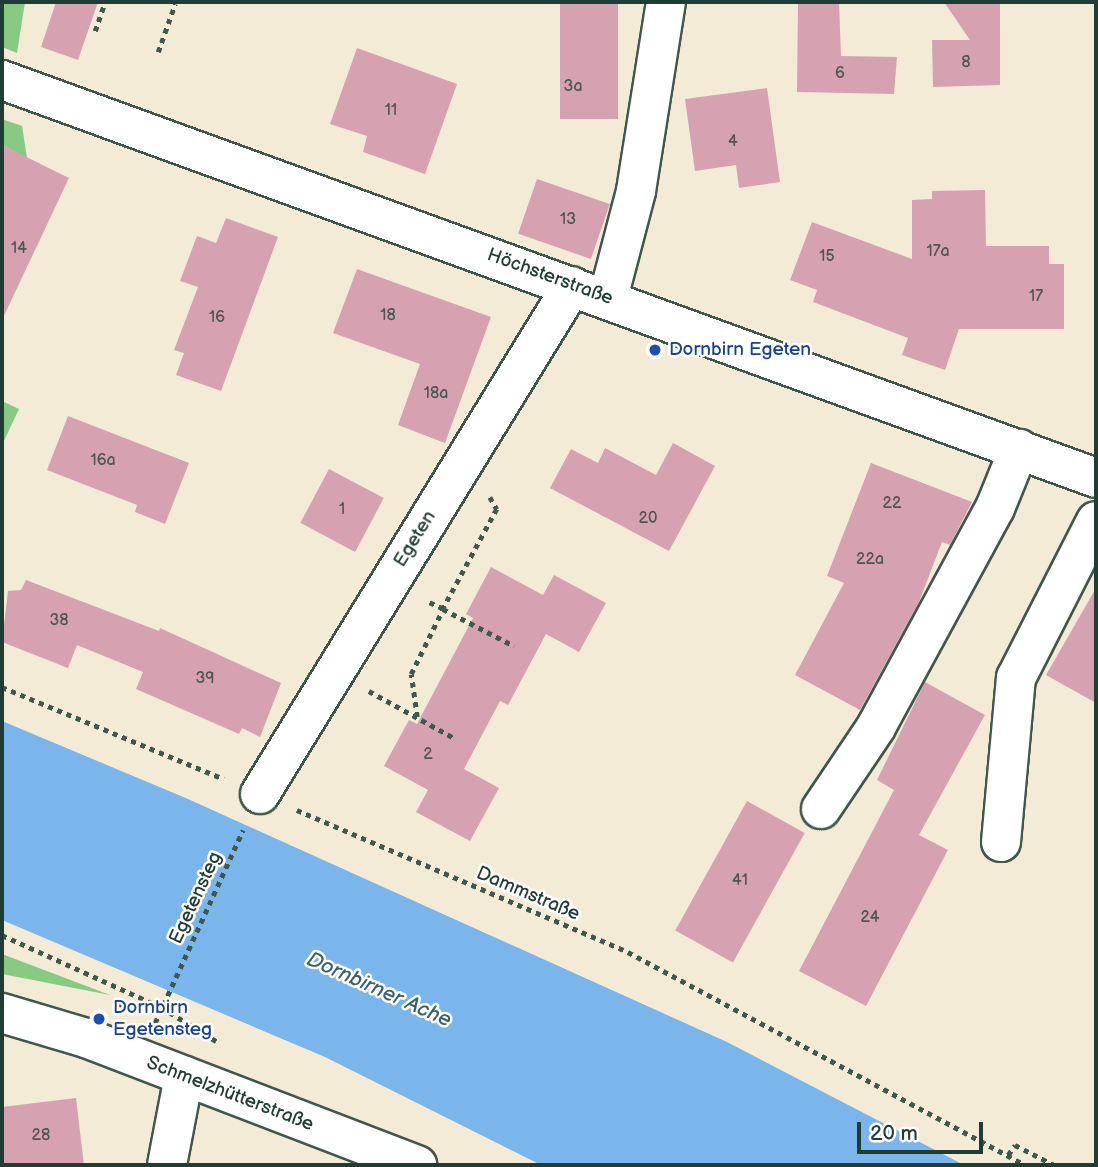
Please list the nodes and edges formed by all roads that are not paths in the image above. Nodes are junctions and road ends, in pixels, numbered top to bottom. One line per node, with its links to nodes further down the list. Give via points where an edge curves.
1 (666, 2): 4 (main road, via 636,191)
2 (2, 80): 3 (main road, Höchsterstraße)
3 (572, 286): 4 (main road, Höchsterstraße); 8 (main road, Egeten)
4 (608, 298): 5 (main road, Höchsterstraße)
5 (1019, 449): 6 (main road, Höchsterstraße); 9 (main road, via 995,508 882,715)
6 (1096, 478)
7 (1096, 521): 10 (main road, via 1016,678)
8 (253, 808)
9 (821, 809)
10 (1001, 842)
11 (2, 1013): 12 (main road, Schmelzhütterstraße, via 86,1038)
12 (184, 1076): 13 (main road); 14 (main road, Schmelzhütterstraße)
13 (167, 1165)
14 (417, 1165)

